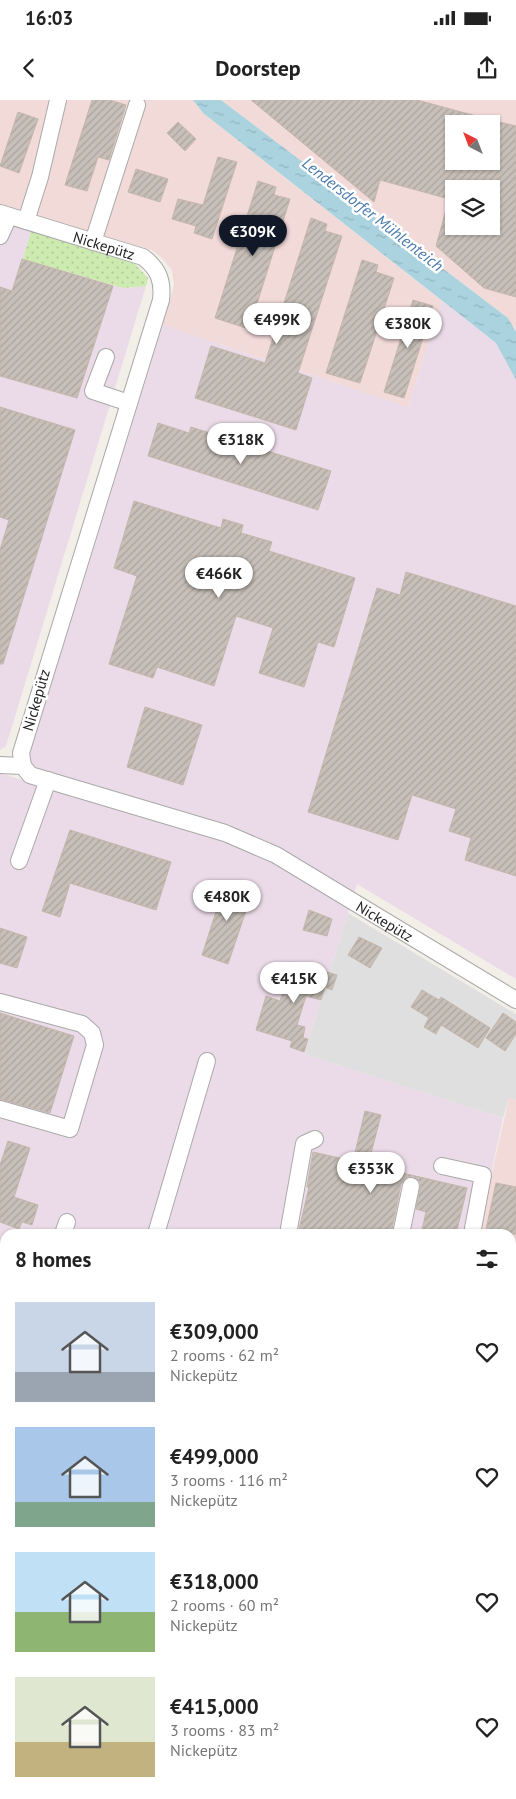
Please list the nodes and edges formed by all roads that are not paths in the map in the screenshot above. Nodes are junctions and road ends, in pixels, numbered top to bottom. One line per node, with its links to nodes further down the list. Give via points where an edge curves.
1 (58, 100): 4 (street)
2 (137, 105): 6 (street)
3 (5, 214): 4 (street, Nickepütz); 5 (street)
4 (26, 221): 6 (street, Nickepütz)
5 (0, 236)
6 (93, 242): 8 (street, Nickepütz, via 143,257 159,273 161,300)
7 (106, 357): 8 (street, via 93,391)
8 (129, 403): 10 (street, Nickepütz, via 45,670 21,753)
9 (0, 765): 10 (street)
10 (23, 766): 11 (street, Nickepütz, via 30,775)
11 (48, 780): 12 (street); 13 (street, Nickepütz, via 225,834 276,855)
12 (19, 861)
13 (516, 1000)
14 (0, 1002): 16 (street, via 82,1024 92,1033 95,1045 70,1129)
15 (207, 1061): 20 (street)
16 (0, 1109)
17 (315, 1139): 21 (street, via 304,1144)
18 (442, 1166): 23 (street, via 483,1175)
19 (411, 1186): 22 (street)
20 (157, 1229)
21 (289, 1229)
22 (402, 1229)
23 (473, 1229)

